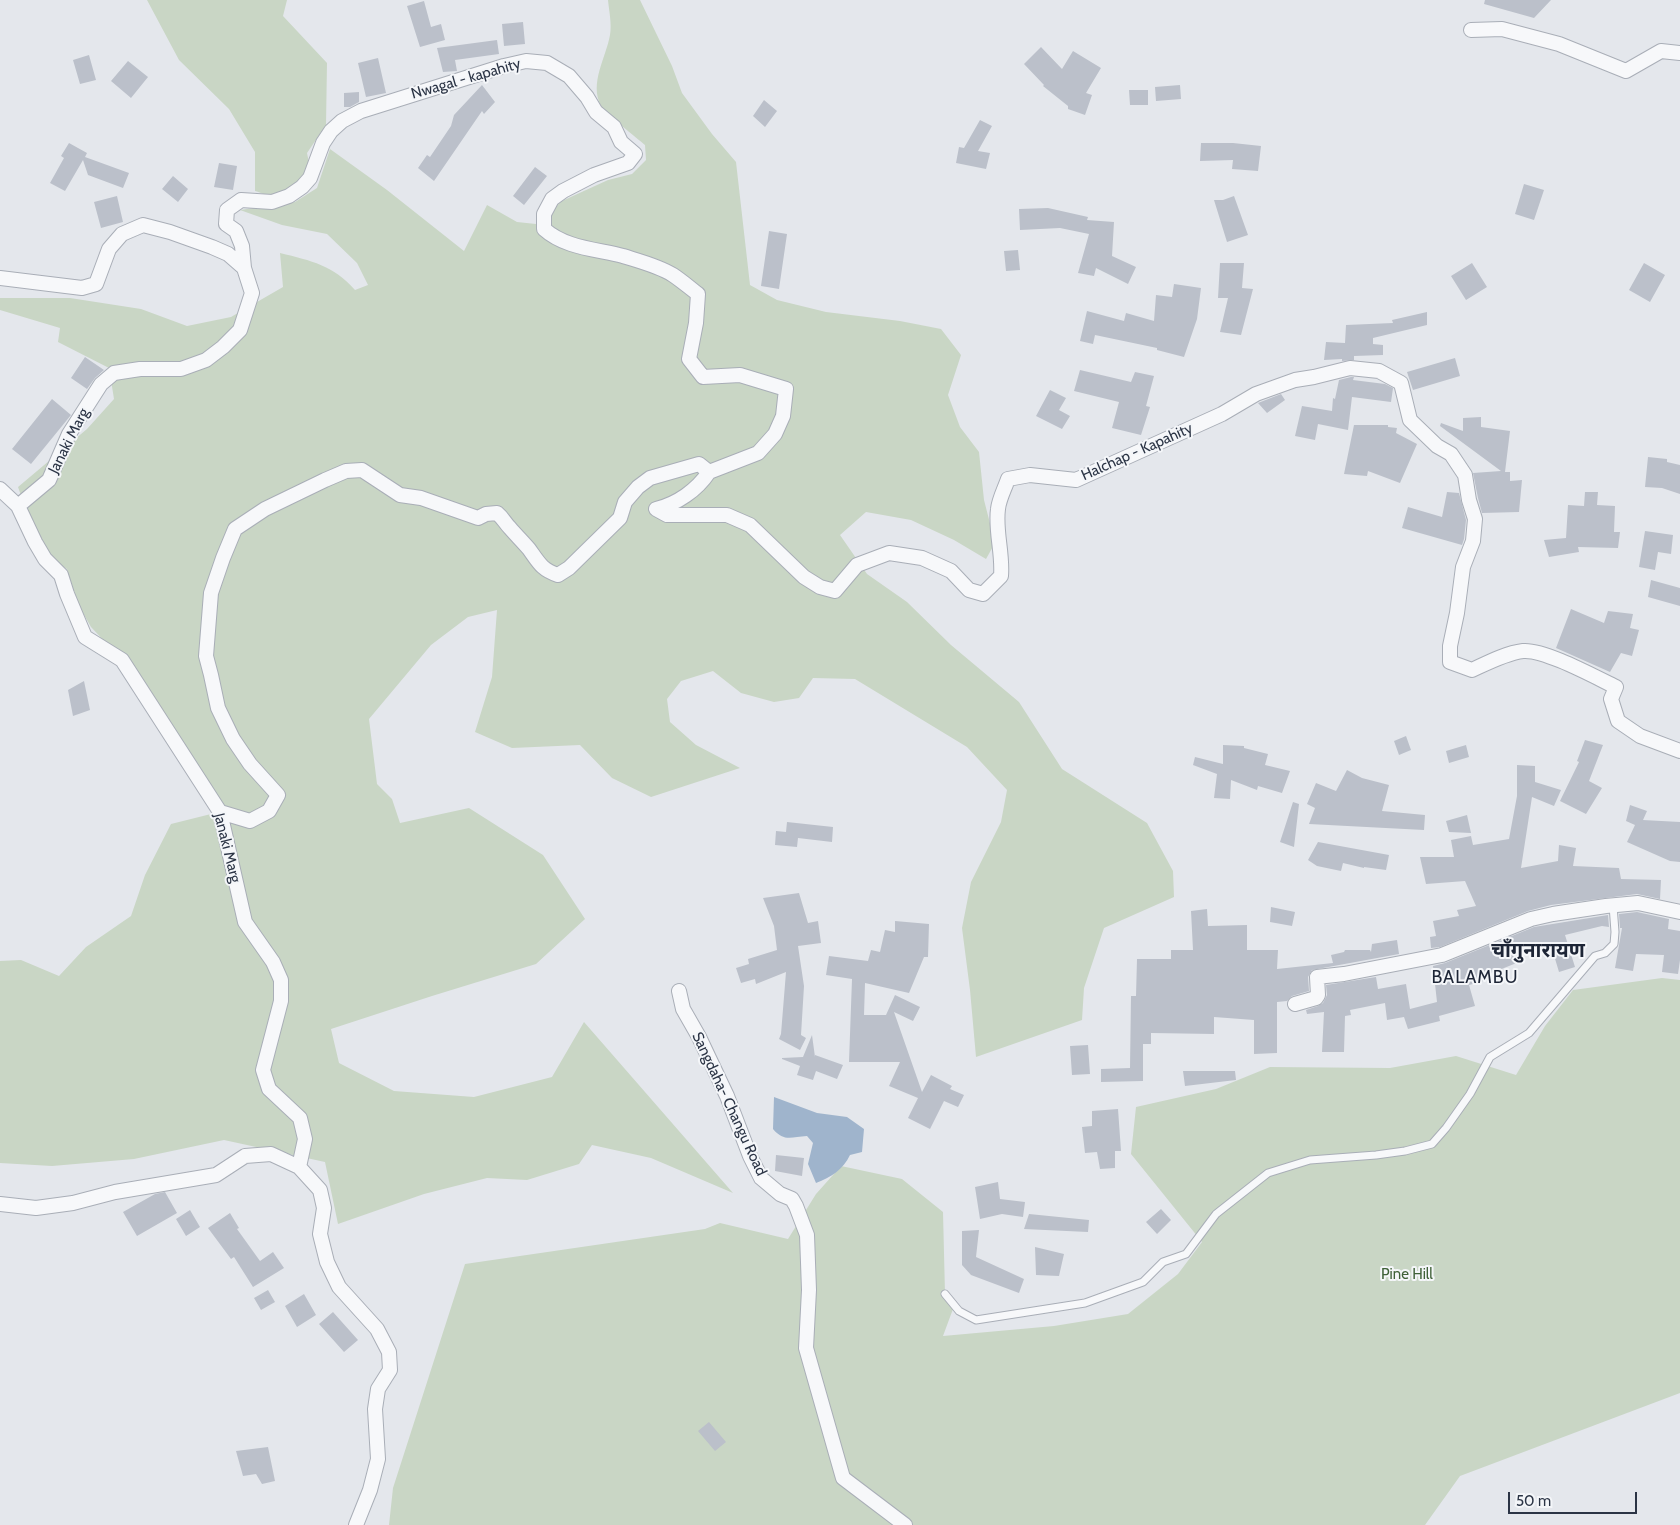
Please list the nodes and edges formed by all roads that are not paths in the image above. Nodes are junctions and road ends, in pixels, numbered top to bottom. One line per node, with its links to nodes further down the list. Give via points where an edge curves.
1 (1471, 30): 2 (street, via 1502,29 1550,41 1626,71 1661,52)
2 (1680, 53)
3 (244, 268): 4 (street, via 228,254 212,247 144,225 122,234 108,249 96,284 82,288); 5 (street, Nwagal - kapahity, via 242,246 236,232 226,224 227,210 241,200 272,202 302,187 315,169 322,143 342,122 387,102 504,66 526,61 547,63 569,76 596,112 614,127 620,142 635,154 628,163 563,191 552,200 544,214 544,228 555,238 653,266 698,294 689,359 703,377 740,375 786,389 783,416 774,434 758,453); 7 (street, Janaki Marg, via 252,293 240,330 206,360 181,369 114,373 101,384 69,434 49,480)
4 (0, 278)
5 (710, 472): 8 (street, Halchap - Kapahity, via 702,484 670,506 656,509 667,515 726,515 750,525 804,577 820,587 835,591 857,566 890,553 922,558 951,571 969,590 983,594 1002,576 998,508 1008,479 1030,475 1076,480 1222,414 1256,394 1295,380 1350,368 1379,371 1402,383 1410,420 1437,446 1451,454 1466,475 1475,519 1473,541 1463,567 1450,662 1472,670 1524,651 1553,657 1616,688 1611,699 1618,721 1640,736); 9 (street, via 699,464 650,478 625,502 620,518 558,575 535,560 497,513 478,518 421,498 400,495 362,470 346,471 325,480 266,509 235,529 211,593 206,656 218,708 233,739 278,795 269,811 250,822)
6 (0, 489): 7 (street)
7 (18, 506): 9 (street, Janaki Marg, via 45,559 61,574 85,638 122,660)
8 (1680, 751)
9 (220, 812): 14 (street, Janaki Marg, via 245,922 273,962 281,980 281,1001 263,1070 269,1090 300,1118 305,1139)
10 (1613, 905): 11 (street, via 1638,903); 13 (street, via 1531,919 1442,955 1317,977 1316,998); 16 (lane, via 1614,944 1606,953 1595,956 1530,1033 1490,1057 1470,1094 1432,1144 1376,1155 1310,1160 1268,1173 1216,1214 1186,1254 1163,1262 1143,1282 1085,1303 976,1320 959,1311)
11 (1679, 911)
12 (679, 991): 18 (street, Sangdaha- Changu Road, via 684,1009 727,1096 761,1178 780,1194 792,1199 807,1235 806,1348 843,1478)
13 (1295, 1004)
14 (299, 1167): 15 (street, via 271,1154 245,1156 216,1174 115,1192 74,1203 36,1208); 17 (street, via 320,1190 324,1208 320,1234 327,1262 340,1287 377,1329 390,1352 390,1370 378,1389 375,1409 378,1459)
15 (0, 1204)
16 (945, 1294)
17 (356, 1525)
18 (905, 1525)

